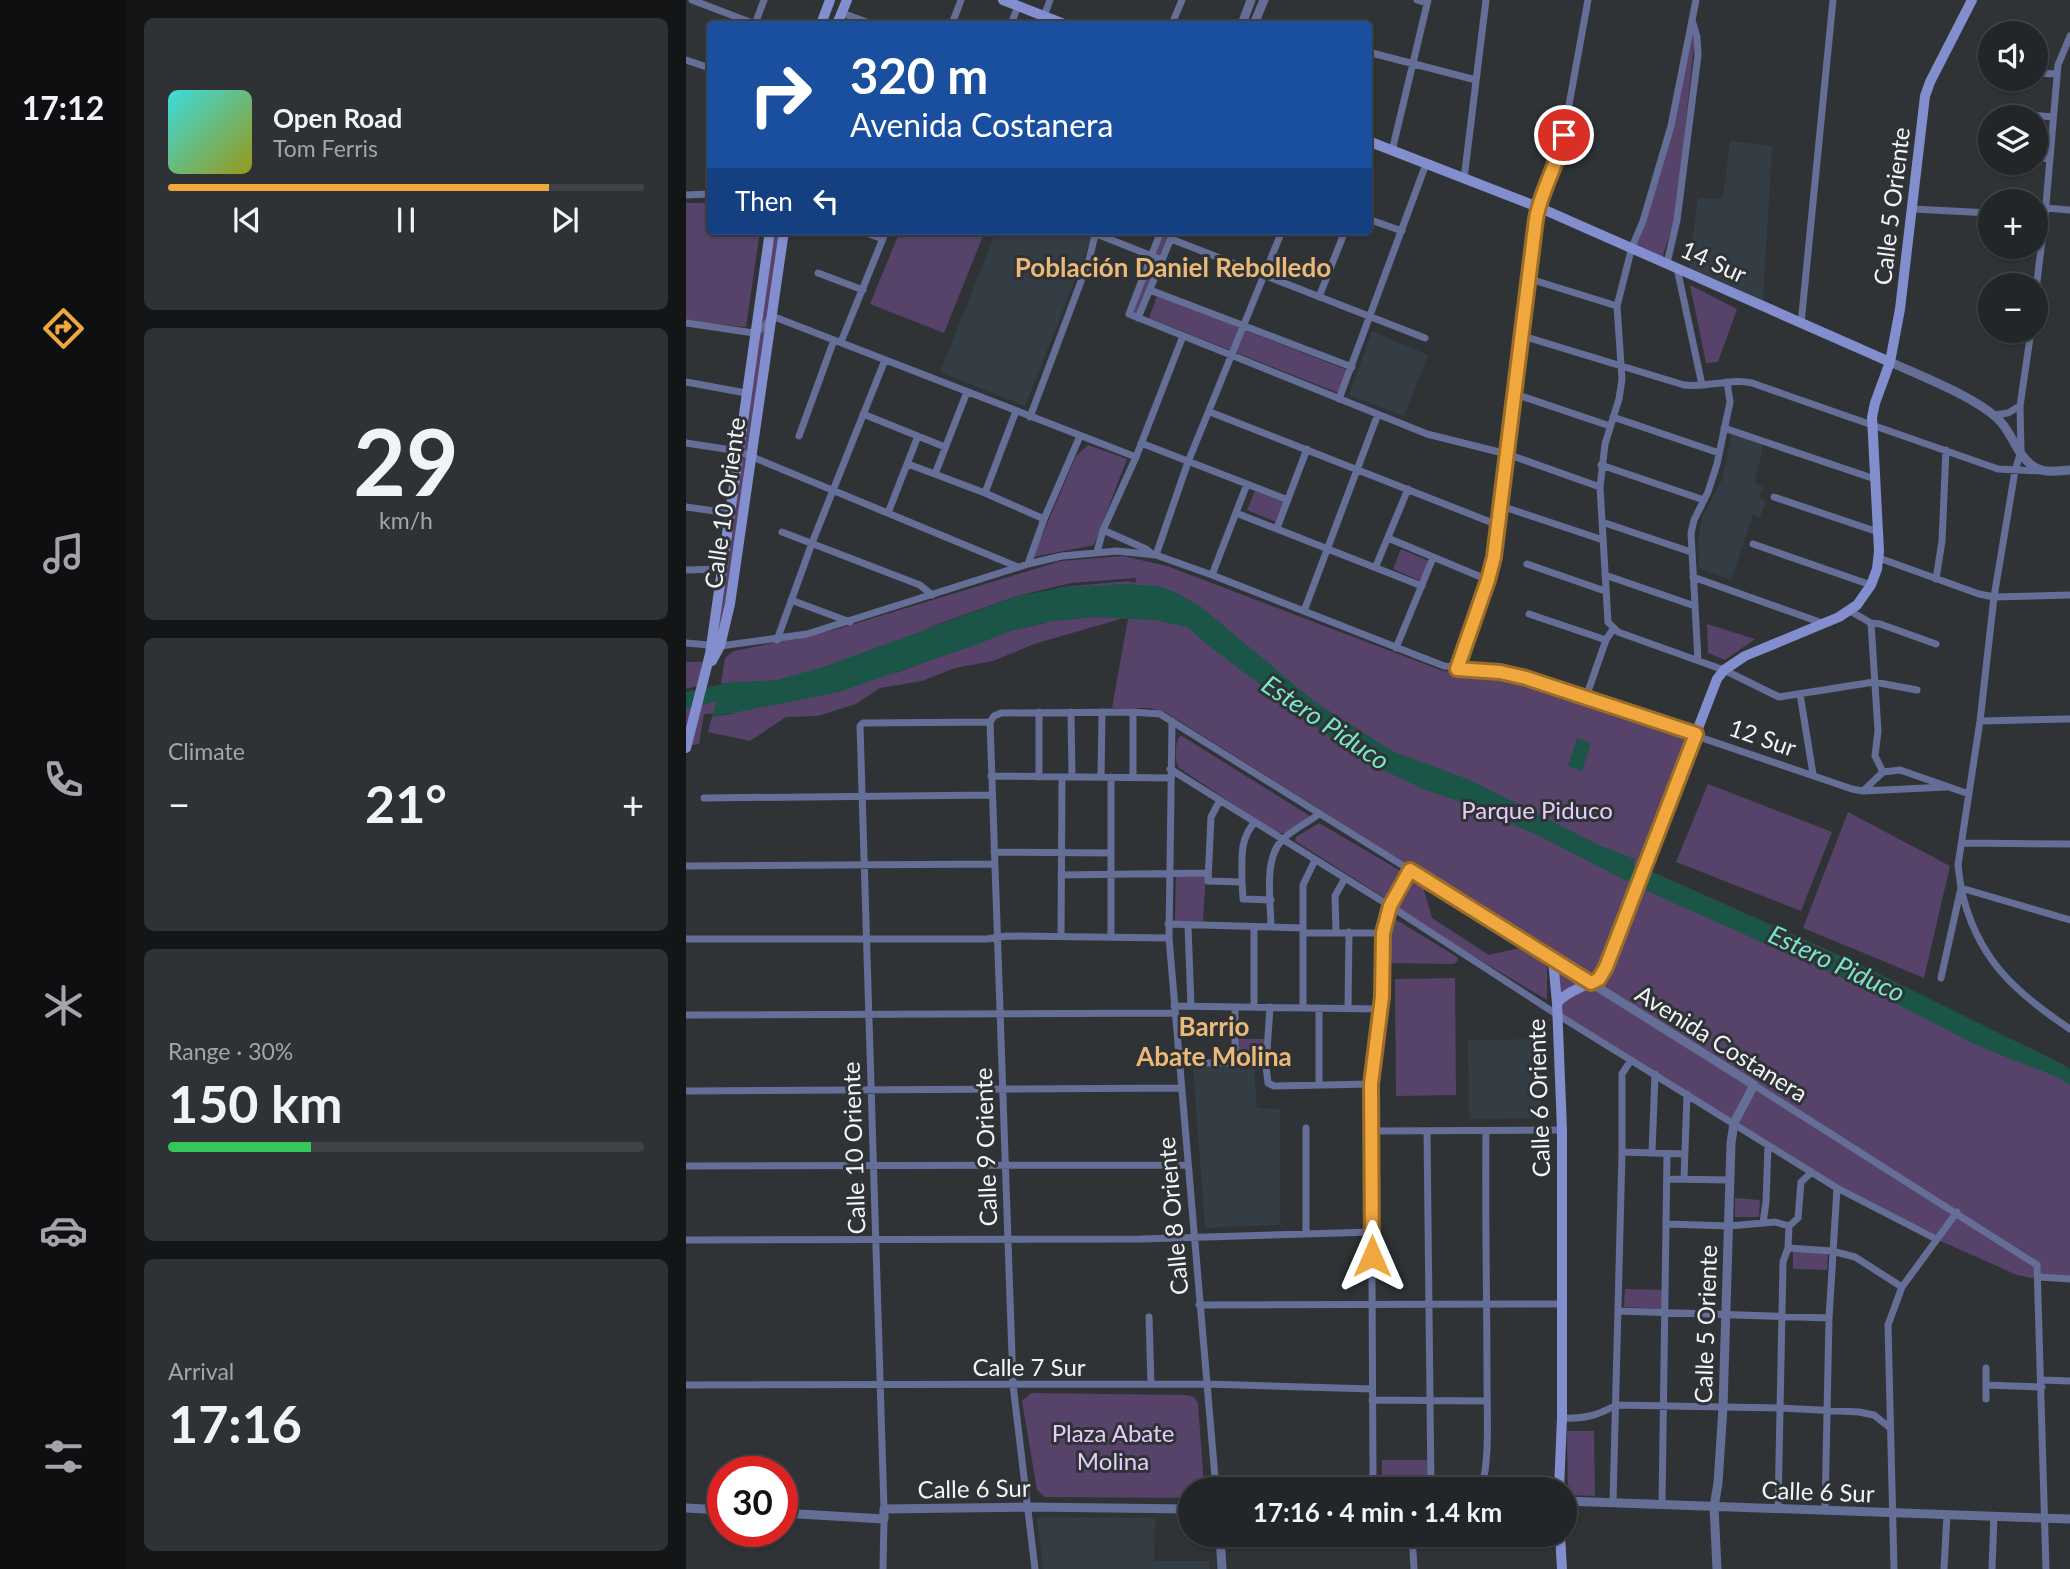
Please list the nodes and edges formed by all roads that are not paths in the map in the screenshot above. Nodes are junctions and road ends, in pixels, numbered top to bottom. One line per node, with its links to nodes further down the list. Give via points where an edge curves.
1 (692, 0): 22 (street)
2 (764, 0): 23 (street)
3 (830, 0): 24 (main road)
4 (847, 0): 19 (main road)
5 (961, 0): 27 (street)
6 (1003, 0): 18 (main road)
7 (1050, 0): 20 (street)
8 (1182, 0): 30 (street)
9 (1251, 0): 31 (street)
10 (1264, 0): 32 (street)
11 (1417, 0): 17 (street)
12 (1486, 0): 40 (street)
13 (1588, 0): 51 (street, via 1561,149)
14 (1696, 0): 21 (street)
15 (1833, 0): 82 (street)
16 (1972, 0): 52 (main road, Calle 5 Oriente, via 1928,88)
17 (1428, 1): 36 (street)
18 (1018, 6): 20 (main road); 28 (street)
19 (842, 13): 25 (main road); 26 (street)
20 (1044, 16): 29 (main road)
21 (1692, 19): 67 (street, via 1671,126); 70 (street, via 1698,55)
22 (747, 21)
23 (756, 21)
24 (822, 21)
25 (838, 21)
26 (864, 21)
27 (953, 21)
28 (1012, 21)
29 (1056, 21)
30 (1173, 21)
31 (1243, 21)
32 (1258, 21)
33 (2070, 36): 39 (street)
34 (1372, 53): 36 (street)
35 (686, 60): 37 (street)
36 (1413, 63): 40 (street); 44 (street)
37 (707, 67)
38 (2048, 74): 39 (street)
39 (2057, 74): 42 (street)
40 (1476, 80): 47 (street)
41 (2048, 117): 42 (street)
42 (2052, 117): 45 (street)
43 (1372, 143): 44 (main road, 14 Sur)
44 (1392, 151): 46 (main road, 14 Sur)
45 (2049, 159): 48 (street)
46 (1426, 164): 47 (main road, 14 Sur); 57 (street)
47 (1464, 179): 51 (main road, 14 Sur)
48 (2047, 189)
49 (707, 194): 50 (street)
50 (686, 195)
51 (1538, 207): 67 (main road, 14 Sur); 73 (street)
52 (1913, 209): 54 (street); 92 (main road, Calle 5 Oriente)
53 (2070, 210): 55 (street)
54 (1978, 212)
55 (2048, 212)
56 (1372, 220): 57 (street)
57 (1402, 231): 79 (street)
58 (769, 235): 84 (main road, Calle 10 Oriente)
59 (784, 235): 78 (main road, Calle 10 Oriente)
60 (885, 235): 74 (street)
61 (1093, 235): 108 (street, via 1089,260)
62 (1100, 235): 68 (street)
63 (1160, 235): 68 (street)
64 (1172, 235): 69 (street); 72 (street)
65 (1280, 235): 72 (street)
66 (1343, 235): 76 (street)
67 (1632, 247): 70 (main road, 14 Sur); 77 (street)
68 (1152, 256): 69 (street); 80 (street, via 1129,314)
69 (1162, 260): 75 (street)
70 (1672, 265): 82 (main road, 14 Sur); 97 (street)
71 (818, 272): 74 (street)
72 (1265, 275): 76 (street); 83 (street)
73 (1530, 279): 77 (street); 86 (street)
74 (863, 290): 88 (street)
75 (1150, 290): 80 (street); 83 (street)
76 (1319, 297): 79 (street)
77 (1617, 306): 94 (street)
78 (772, 316): 84 (street); 88 (street); 125 (main road, Calle 10 Oriente)
79 (1368, 316): 87 (street); 93 (street)
80 (1138, 318): 85 (street)
81 (686, 323): 84 (street)
82 (1801, 324): 92 (main road, 14 Sur)
83 (1245, 325): 90 (street); 93 (street)
84 (754, 333): 99 (main road, Calle 10 Oriente)
85 (1183, 336): 90 (street); 116 (street)
86 (1522, 336): 94 (street); 100 (street)
87 (1424, 338)
88 (838, 341): 91 (street); 112 (street)
89 (2029, 343): 102 (street)
90 (1231, 357): 101 (street); 104 (street)
91 (885, 360): 98 (street); 105 (street)
92 (1890, 362): 107 (street, 14 Sur); 110 (main road, Calle 5 Oriente)
93 (1352, 367): 101 (street)
94 (1622, 368): 97 (street, via 1677,384); 109 (street)
95 (686, 382): 99 (street)
96 (1727, 382): 97 (street); 110 (street, via 1752,383); 111 (street, via 1730,402)
97 (1702, 386)
98 (967, 392): 103 (street); 117 (street)
99 (746, 393): 120 (main road, Calle 10 Oriente)
100 (1515, 394): 109 (street); 123 (street)
101 (1339, 398): 106 (street)
102 (2020, 406): 107 (street); 121 (street)
103 (1016, 411): 108 (street); 139 (street)
104 (1210, 412): 118 (street); 126 (street)
105 (863, 415): 113 (street); 138 (street)
106 (1378, 415): 123 (street, via 1439,438); 129 (street)
107 (1994, 415): 121 (street, 14 Sur)
108 (1030, 417): 114 (street)
109 (1612, 421): 122 (street); 128 (street)
110 (1872, 424): 119 (street); 134 (main road)
111 (1724, 428): 122 (street); 134 (street)
112 (799, 436)
113 (918, 436): 117 (street); 127 (street)
114 (1080, 436): 124 (street); 148 (street)
115 (686, 443): 120 (street)
116 (1141, 443): 124 (street); 126 (street)
117 (945, 447): 133 (street)
118 (1307, 449): 129 (street); 141 (street)
119 (1946, 450): 131 (street); 174 (street)
120 (738, 451): 125 (street); 145 (main road, Calle 10 Oriente)
121 (2021, 451): 131 (street); 132 (street, via 2032,466)
122 (1719, 453): 142 (street)
123 (1507, 454): 136 (street); 143 (street)
124 (1136, 457): 152 (street)
125 (752, 458): 138 (street); 195 (main road, Calle 10 Oriente, via 730,604)
126 (1188, 463): 135 (street); 162 (street)
127 (908, 464): 133 (street); 146 (street)
128 (1601, 465): 136 (street); 142 (street)
129 (1358, 470): 137 (street); 159 (street)
130 (2070, 470): 132 (street)
131 (2015, 471): 132 (street); 181 (street)
132 (2046, 471)
133 (935, 474): 139 (street)
134 (1875, 479): 154 (main road)
135 (1247, 484): 141 (street); 147 (street)
136 (1600, 487): 149 (street)
137 (1408, 489): 150 (street); 155 (street)
138 (832, 492): 146 (street); 157 (street)
139 (985, 493): 148 (street)
140 (1774, 497): 154 (street)
141 (1287, 500): 151 (street)
142 (1704, 500): 161 (street, via 1692,527)
143 (1501, 506): 150 (street); 156 (street)
144 (686, 507): 145 (street)
145 (729, 513): 169 (main road, Calle 10 Oriente)
146 (888, 513): 168 (street)
147 (1236, 513): 151 (street); 171 (street)
148 (1044, 519): 165 (street)
149 (1602, 522): 156 (street); 161 (street)
150 (1499, 525): 175 (street)
151 (1277, 528): 159 (street)
152 (1103, 530): 160 (street); 162 (street)
153 (782, 531): 157 (street)
154 (1878, 532): 164 (main road)
155 (1388, 538): 163 (street); 167 (street)
156 (1603, 540): 172 (street)
157 (812, 543): 179 (street, via 920,585); 182 (street)
158 (1753, 544): 176 (street)
159 (1327, 549): 167 (street); 184 (street)
160 (1097, 552): 162 (street); 165 (street)
161 (1691, 552): 173 (street)
162 (1154, 555): 171 (street, 12 Sur)
163 (1433, 558): 175 (street); 177 (street)
164 (1879, 558): 174 (street); 176 (main road)
165 (1028, 564): 168 (street)
166 (1527, 564): 178 (street)
167 (1376, 566): 177 (street)
168 (1018, 568): 179 (street)
169 (722, 569): 170 (street); 195 (main road, Calle 10 Oriente)
170 (686, 570)
171 (1212, 575): 184 (street, 12 Sur)
172 (1605, 575): 178 (street); 183 (street)
173 (1693, 577): 183 (street); 189 (street)
174 (1936, 579): 181 (street)
175 (1488, 580): 198 (street)
176 (1871, 585): 185 (main road)
177 (1422, 586): 196 (street)
178 (1605, 591): 190 (street)
179 (932, 595): 187 (street)
180 (2070, 595): 181 (street)
181 (1994, 597): 210 (street)
182 (792, 600): 187 (street); 191 (street)
183 (1695, 606): 197 (street)
184 (1304, 611): 196 (street, 12 Sur)
185 (1850, 611): 188 (street); 189 (main road)
186 (1529, 614): 192 (street)
187 (850, 622): 191 (street)
188 (1871, 623): 194 (street); 200 (street)
189 (1825, 624): 199 (main road, via 1745,656)
190 (1613, 629): 192 (street); 197 (street)
191 (778, 640): 195 (street)
192 (1606, 640): 203 (street)
193 (686, 643): 195 (street)
194 (1936, 644)
195 (716, 646): 214 (main road, Calle 10 Oriente)
196 (1396, 648): 198 (street, 12 Sur)
197 (1698, 660): 199 (street)
198 (1457, 669): 203 (street, 12 Sur, via 1500,672)
199 (1724, 670): 202 (street, via 1779,697); 213 (main road, Calle 6 Oriente)
200 (1874, 682): 201 (street); 202 (street); 216 (street, via 1875,756)
201 (1917, 690)
202 (1800, 694): 217 (street)
203 (1586, 697): 213 (street, 12 Sur)
204 (1039, 712): 205 (street, Avenida Costanera); 211 (street, Avenida Costanera, via 1001,713); 219 (street)
205 (1071, 712): 206 (street, Avenida Costanera); 221 (street)
206 (1102, 712): 207 (street, Avenida Costanera); 222 (street)
207 (1133, 712): 209 (street, Avenida Costanera, via 1160,714); 224 (street)
208 (2070, 719): 210 (street)
209 (1172, 721): 215 (street, Calle 8 Oriente); 233 (street, Avenida Costanera)
210 (1980, 721): 228 (street)
211 (989, 722): 212 (street, Avenida Costanera, via 866,722); 218 (street, Calle 9 Oriente)
212 (860, 726): 230 (street, Calle 10 Oriente)
213 (1696, 734): 217 (street, 12 Sur); 272 (main road, Calle 6 Oriente, via 1606,967)
214 (686, 748)
215 (1170, 769): 225 (street, Calle 8 Oriente); 232 (street)
216 (1883, 772): 226 (street, via 1900,769); 227 (street)
217 (1813, 774): 227 (street, 12 Sur)
218 (991, 776): 219 (street); 229 (street, Calle 9 Oriente)
219 (1039, 777): 220 (street)
220 (1062, 777): 221 (street); 239 (street)
221 (1072, 777): 222 (street)
222 (1101, 777): 223 (street)
223 (1111, 777): 224 (street); 240 (street)
224 (1133, 777): 225 (street)
225 (1170, 778): 246 (street, Calle 8 Oriente)
226 (1948, 787): 227 (street); 228 (street)
227 (1863, 791)
228 (1969, 794): 236 (street)
229 (991, 795): 230 (street); 238 (street, Calle 9 Oriente)
230 (863, 797): 231 (street); 243 (street, Calle 10 Oriente)
231 (704, 798)
232 (1220, 800): 234 (street); 249 (street, via 1211,817)
233 (1319, 814): 235 (street); 245 (street, Avenida Costanera)
234 (1255, 822): 235 (street); 251 (street, via 1243,842)
235 (1283, 839): 241 (street); 253 (street, via 1273,855)
236 (1962, 843): 237 (street); 252 (street, via 1958,865)
237 (2070, 844)
238 (994, 852): 239 (street); 242 (street, Calle 9 Oriente)
239 (1061, 853): 240 (street); 248 (street)
240 (1111, 853): 247 (street)
241 (1315, 860): 250 (street); 260 (street, via 1303,885)
242 (994, 864): 243 (street); 264 (street, Calle 9 Oriente)
243 (866, 865): 244 (street); 269 (street, Calle 10 Oriente)
244 (686, 866)
245 (1410, 870): 254 (street); 270 (street, Avenida Costanera)
246 (1169, 873): 247 (street); 249 (street); 256 (street, Calle 8 Oriente)
247 (1111, 874): 248 (street); 266 (street)
248 (1061, 875): 265 (street)
249 (1208, 877): 251 (street)
250 (1345, 878): 254 (street); 262 (street, via 1335,896)
251 (1242, 882): 253 (street, via 1243,899)
252 (1961, 888): 255 (street); 271 (street); 286 (street, via 1978,941 2001,972 2033,1004)
253 (1271, 900): 259 (street)
254 (1390, 906): 263 (street); 279 (street)
255 (2070, 920)
256 (1168, 924): 257 (street); 267 (street, Calle 8 Oriente)
257 (1188, 926): 258 (street); 273 (street)
258 (1254, 927): 259 (street); 275 (street)
259 (1271, 927): 260 (street)
260 (1303, 931): 262 (street); 277 (street)
261 (1349, 932): 262 (street); 263 (street); 281 (street)
262 (1336, 933)
263 (1383, 933): 282 (street)
264 (997, 936): 265 (street); 269 (street); 284 (street, Calle 9 Oriente)
265 (1061, 936): 266 (street)
266 (1111, 937): 267 (street)
267 (1169, 938): 280 (street, Calle 8 Oriente)
268 (686, 939): 269 (street)
269 (868, 939): 283 (street, Calle 10 Oriente)
270 (1553, 960): 272 (street, Avenida Costanera); 279 (main road)
271 (1941, 978)
272 (1591, 983): 279 (main road, Calle 6 Oriente, via 1564,995); 294 (street, Avenida Costanera)
273 (1191, 1006): 274 (street); 280 (street)
274 (1235, 1007): 275 (street); 288 (street)
275 (1254, 1007): 276 (street)
276 (1270, 1007): 277 (street); 290 (street)
277 (1303, 1007): 278 (street)
278 (1319, 1008): 281 (street); 293 (street)
279 (1557, 1008): 287 (street); 302 (main road, Calle 6 Oriente)
280 (1175, 1009): 284 (street); 289 (street, Calle 8 Oriente)
281 (1348, 1009): 282 (street)
282 (1381, 1009): 292 (street)
283 (870, 1013): 284 (street); 285 (street); 297 (street, Calle 10 Oriente)
284 (999, 1013): 296 (street, Calle 9 Oriente)
285 (686, 1015)
286 (2070, 1029)
287 (1631, 1060): 291 (street); 307 (street, via 1622,1074)
288 (1235, 1062): 289 (street); 290 (street)
289 (1179, 1063): 295 (street, Calle 8 Oriente)
290 (1266, 1066): 293 (street, via 1268,1083 1274,1086)
291 (1655, 1074): 299 (street); 308 (street)
292 (1371, 1084): 293 (street); 303 (street)
293 (1319, 1085)
294 (1755, 1085): 300 (street, Calle 5 Oriente); 320 (street, Avenida Costanera)
295 (1181, 1088): 296 (street); 312 (street, Calle 8 Oriente)
296 (1002, 1089): 297 (street); 311 (street, Calle 9 Oriente)
297 (873, 1090): 298 (street); 314 (street, Calle 10 Oriente)
298 (686, 1091)
299 (1687, 1094): 300 (street); 310 (street)
300 (1734, 1123): 306 (street); 318 (street, Calle 5 Oriente)
301 (1306, 1128): 325 (street)
302 (1562, 1130): 305 (street); 337 (main road, Calle 6 Oriente)
303 (1371, 1131): 304 (street); 326 (street)
304 (1427, 1131): 305 (street); 341 (street)
305 (1486, 1131): 339 (street)
306 (1768, 1145): 315 (street); 321 (street)
307 (1622, 1152): 308 (street); 342 (street)
308 (1652, 1153): 309 (street)
309 (1667, 1154): 310 (street); 316 (street)
310 (1684, 1154): 317 (street)
311 (1005, 1165): 312 (street); 314 (street); 328 (street, Calle 9 Oriente)
312 (1187, 1165): 327 (street, Calle 8 Oriente)
313 (686, 1166): 314 (street)
314 (875, 1166): 331 (street, Calle 10 Oriente)
315 (1812, 1172): 319 (street); 324 (street, via 1801,1182 1798,1218)
316 (1668, 1179): 317 (street); 322 (street)
317 (1684, 1179): 318 (street)
318 (1730, 1180): 323 (street, Calle 5 Oriente)
319 (1837, 1188): 329 (street); 333 (street)
320 (1956, 1212): 329 (street); 334 (street, Avenida Costanera, via 2037,1265)
321 (1763, 1223): 323 (street); 324 (street)
322 (1668, 1224): 323 (street); 343 (street)
323 (1729, 1226): 344 (street, Calle 5 Oriente)
324 (1789, 1226): 332 (street)
325 (1306, 1232): 326 (street); 327 (street)
326 (1372, 1232): 340 (street)
327 (1193, 1236): 328 (street); 338 (street, Calle 8 Oriente)
328 (1008, 1238): 331 (street); 354 (street, Calle 9 Oriente)
329 (1936, 1239): 336 (street)
330 (686, 1240): 331 (street)
331 (877, 1240): 356 (street, Calle 10 Oriente)
332 (1788, 1248): 333 (street); 346 (street)
333 (1832, 1251): 336 (street, via 1855,1257); 347 (street)
334 (2039, 1277): 335 (street); 350 (street)
335 (2070, 1279)
336 (1902, 1287): 368 (street, via 1888,1325)
337 (1562, 1304): 339 (street); 367 (main road, Calle 6 Oriente)
338 (1199, 1305): 340 (street); 352 (street, Calle 8 Oriente)
339 (1487, 1305): 341 (street); 361 (street)
340 (1372, 1306): 341 (street); 357 (street)
341 (1430, 1306): 360 (street)
342 (1618, 1311): 343 (street); 362 (street)
343 (1666, 1313): 344 (street); 363 (street)
344 (1725, 1316): 346 (street); 364 (street, Calle 5 Oriente)
345 (1149, 1317): 351 (street)
346 (1780, 1317): 347 (street); 365 (street)
347 (1829, 1318): 366 (street)
348 (1986, 1368): 355 (street)
349 (2070, 1381): 350 (street)
350 (2042, 1383): 355 (street); 389 (street)
351 (1151, 1384): 352 (street, Calle 7 Sur); 354 (street, Calle 7 Sur)
352 (1206, 1384): 357 (street, Calle 7 Sur); 369 (street, Calle 8 Oriente)
353 (686, 1385): 356 (street, Calle 7 Sur)
354 (1013, 1385): 356 (street, Calle 7 Sur); 377 (street, Calle 9 Oriente)
355 (1986, 1385): 358 (street)
356 (882, 1386): 382 (street, Calle 10 Oriente)
357 (1373, 1389): 359 (street)
358 (1986, 1399)
359 (1372, 1400): 360 (street); 370 (street)
360 (1429, 1400): 361 (street); 371 (street)
361 (1487, 1401): 372 (street)
362 (1616, 1405): 363 (street); 367 (street, via 1598,1416); 375 (street)
363 (1664, 1406): 364 (street); 376 (street)
364 (1723, 1407): 365 (street); 378 (street, Calle 5 Oriente)
365 (1780, 1408): 366 (street); 383 (street)
366 (1827, 1410): 368 (street, via 1874,1415); 384 (street)
367 (1562, 1418): 373 (main road, Calle 6 Oriente)
368 (1889, 1428): 385 (street)
369 (1215, 1477)
370 (1373, 1477)
371 (1431, 1477)
372 (1483, 1477)
373 (1560, 1477)
374 (1577, 1501): 375 (street, Calle 6 Sur)
375 (1613, 1502): 376 (street, Calle 6 Sur)
376 (1662, 1504): 378 (street, Calle 6 Sur)
377 (1028, 1507): 380 (street, Calle 6 Sur); 382 (street, Calle 6 Sur); 397 (street, Calle 9 Oriente)
378 (1714, 1507): 383 (street, Calle 6 Sur); 401 (street, Calle 5 Oriente)
379 (686, 1508): 381 (street)
380 (1178, 1508)
381 (707, 1509)
382 (884, 1509): 391 (street, Calle 10 Oriente)
383 (1778, 1509): 384 (street, Calle 6 Sur)
384 (1825, 1510): 385 (street, Calle 6 Sur)
385 (1892, 1513): 387 (street, Calle 6 Sur); 402 (street)
386 (798, 1514): 391 (street)
387 (1947, 1514): 388 (street, Calle 6 Sur); 403 (street)
388 (1994, 1516): 389 (street, Calle 6 Sur); 404 (street)
389 (2044, 1518): 390 (street, Calle 6 Sur); 405 (street)
390 (2070, 1519)
391 (884, 1520): 395 (street, Calle 10 Oriente)
392 (1221, 1547): 398 (street)
393 (1412, 1547): 399 (street)
394 (1561, 1547): 400 (main road)
395 (883, 1569): 396 (street)
396 (890, 1569)
397 (1035, 1569)
398 (1222, 1569)
399 (1413, 1569)
400 (1562, 1569)
401 (1717, 1569)
402 (1894, 1569)
403 (1944, 1569)
404 (1992, 1569)
405 (2046, 1569)

